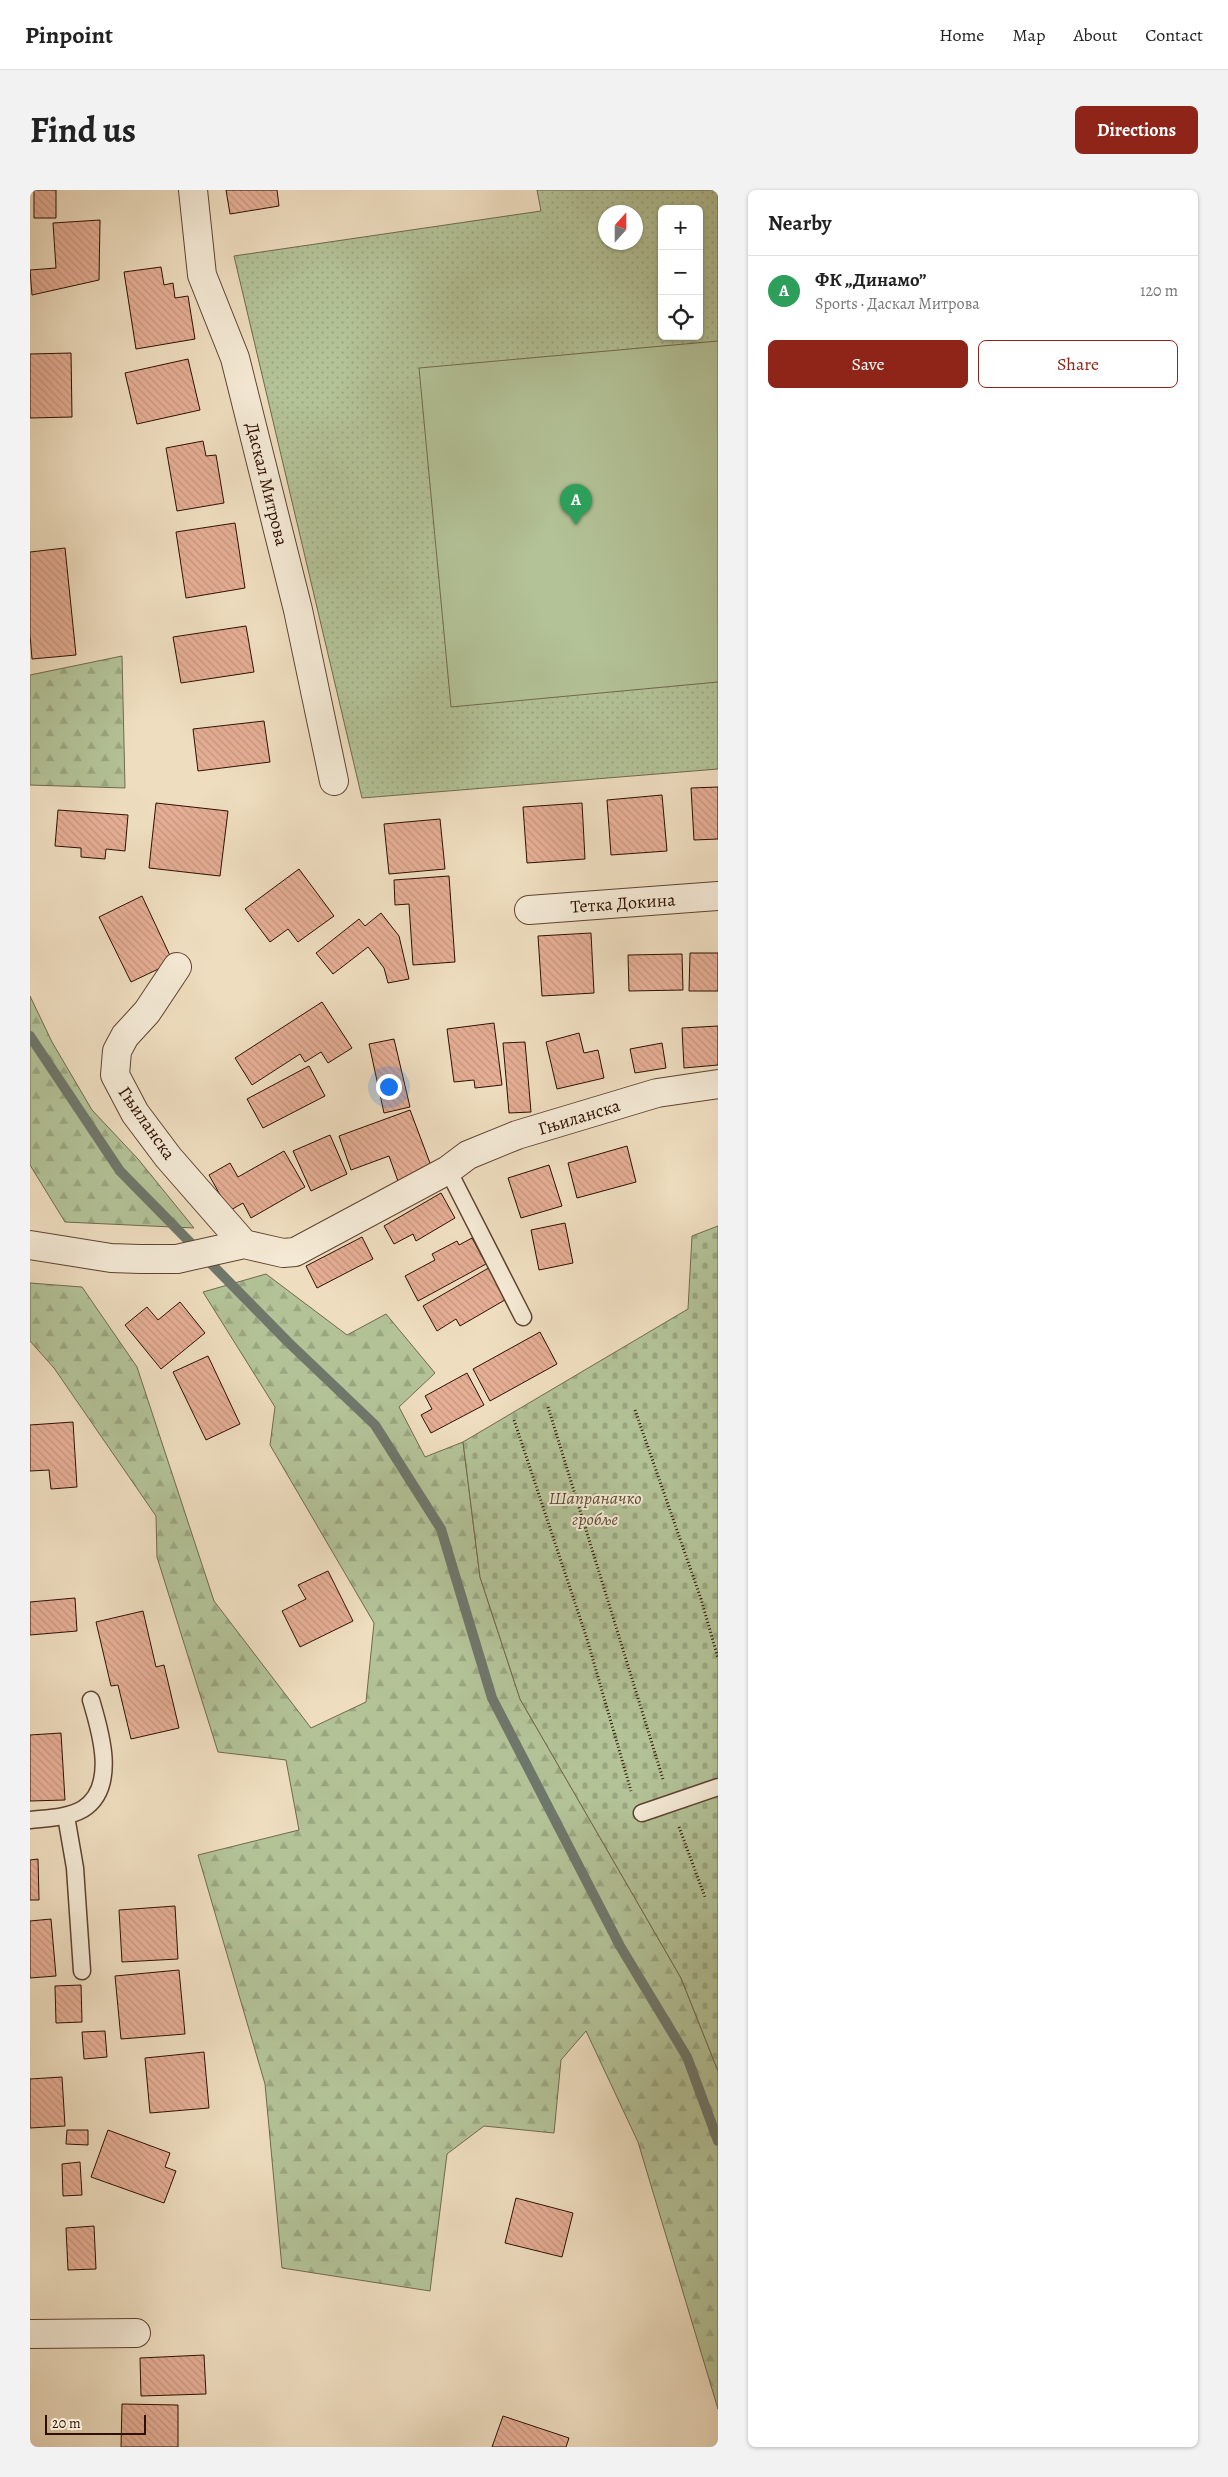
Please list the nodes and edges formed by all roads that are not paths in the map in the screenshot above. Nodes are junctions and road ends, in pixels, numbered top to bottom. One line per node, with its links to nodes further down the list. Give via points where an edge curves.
1 (193, 190): 2 (street, Даскал Митрова, via 202,275 235,358 298,610)
2 (334, 781)
3 (718, 896): 4 (street, Тетка Докина)
4 (529, 910)
5 (177, 967): 9 (street, Гњиланска, via 147,1012 125,1036 118,1051 115,1075 141,1122)
6 (718, 1084): 7 (street, Гњиланска, via 657,1093 517,1135 468,1155)
7 (448, 1170): 9 (street, Гњиланска, via 295,1252); 10 (lane)
8 (30, 1245): 9 (street, Гњиланска, via 111,1258 177,1259)
9 (238, 1246)
10 (522, 1317)
11 (91, 1700): 14 (lane, via 103,1741 104,1772 96,1794 84,1808)
12 (718, 1787): 13 (lane)
13 (642, 1813)
14 (66, 1816): 15 (lane); 16 (lane, via 76,1868)
15 (30, 1820)
16 (82, 1971)
17 (136, 2333): 18 (street)
18 (30, 2334)

